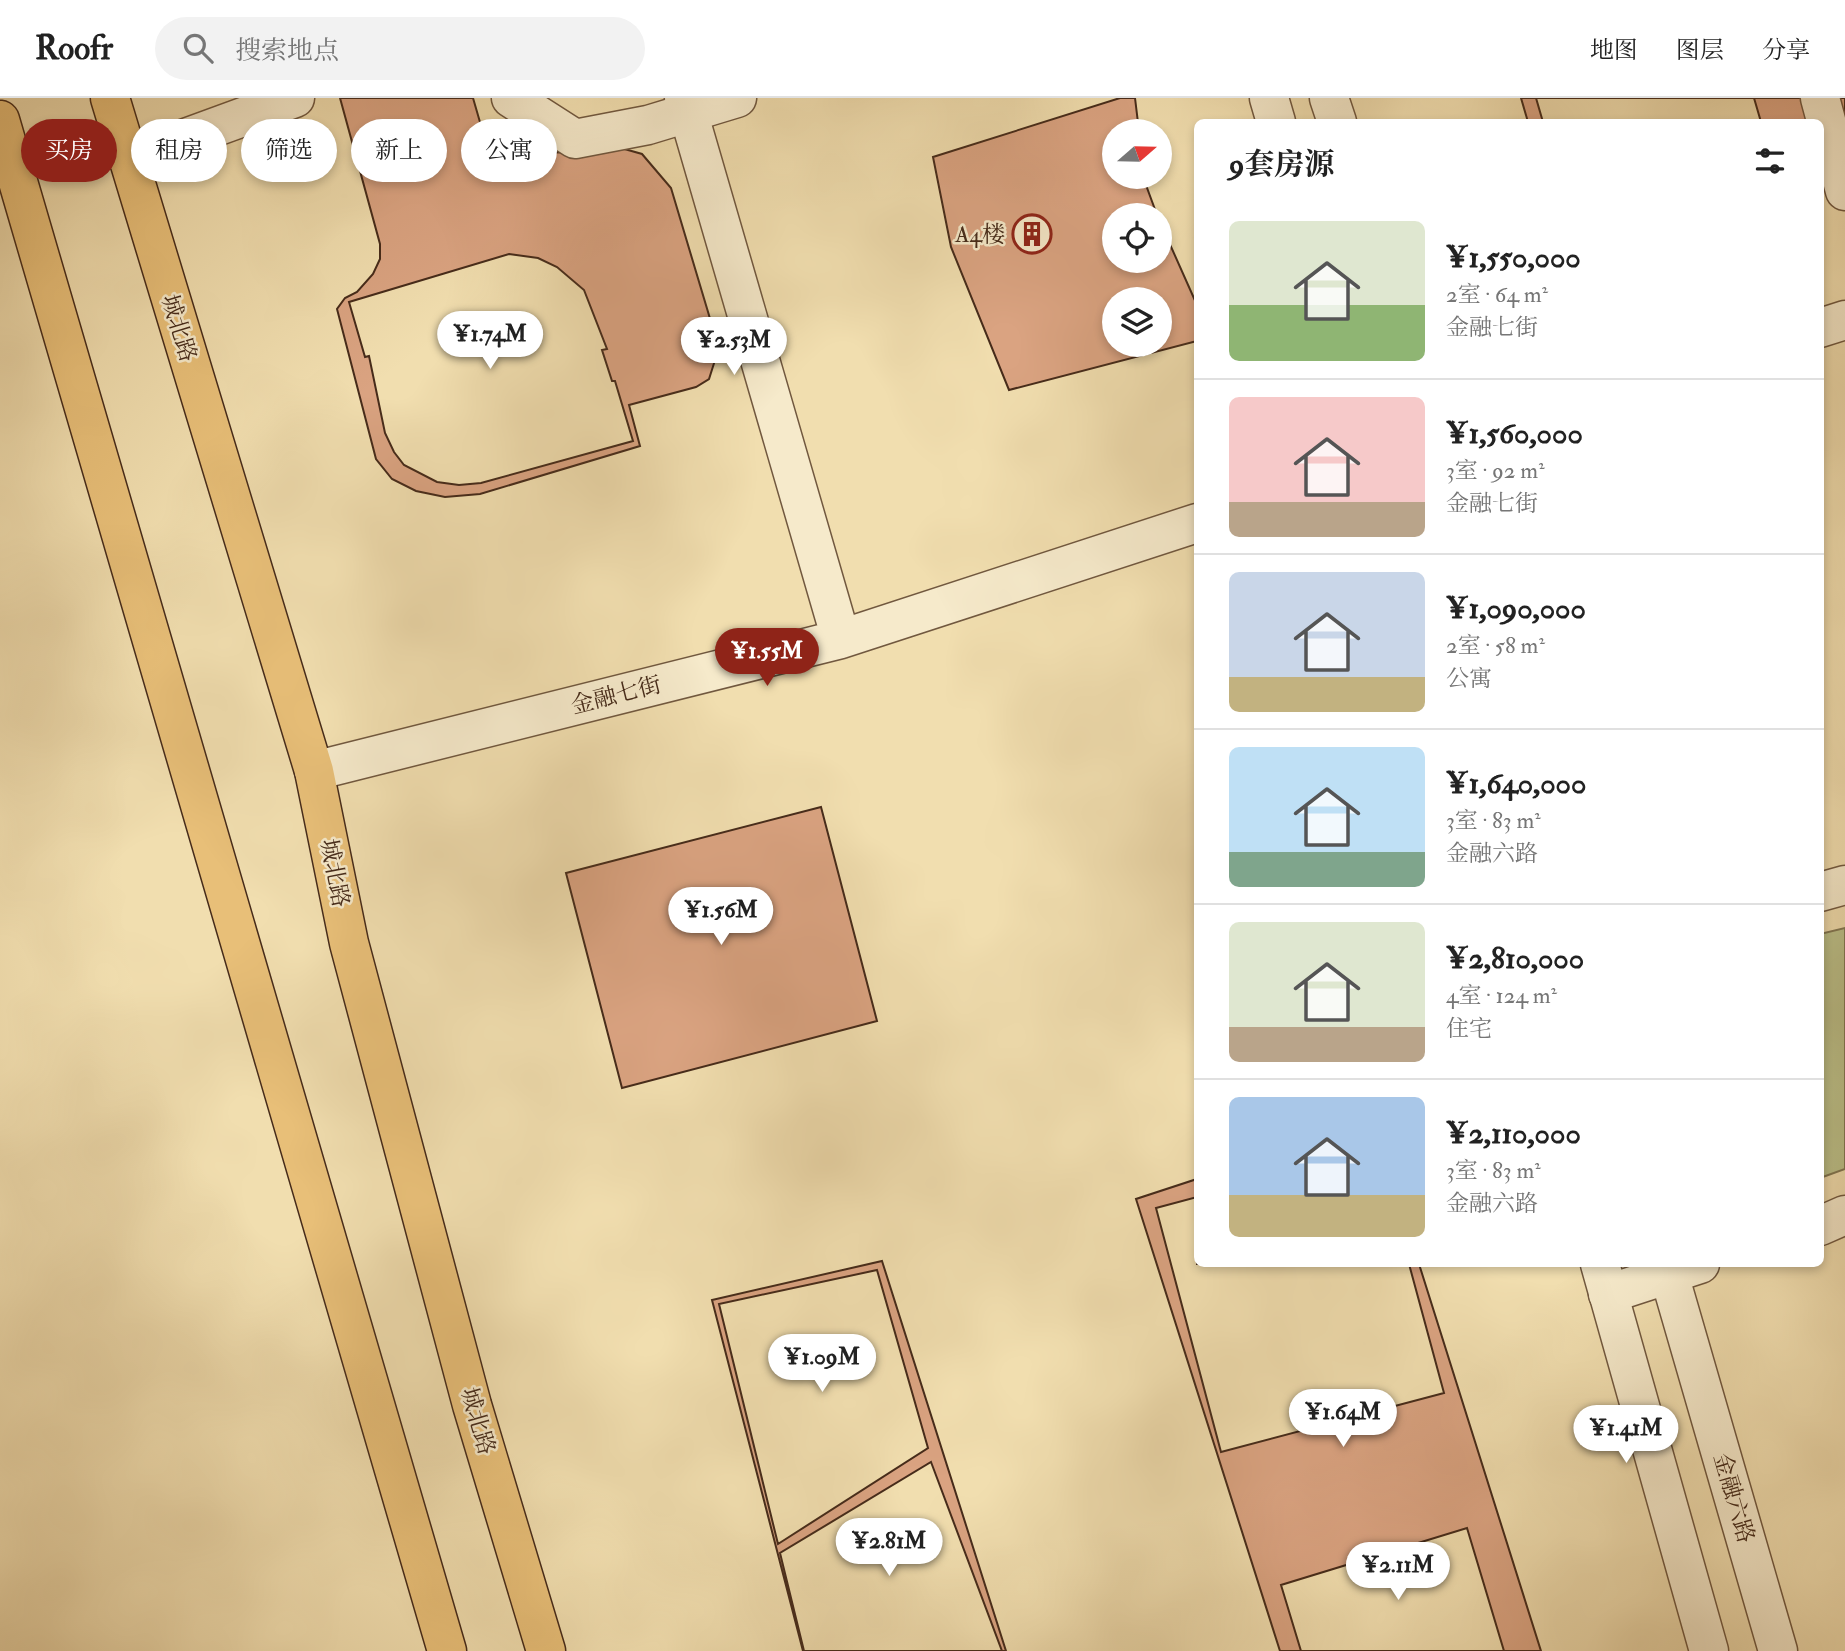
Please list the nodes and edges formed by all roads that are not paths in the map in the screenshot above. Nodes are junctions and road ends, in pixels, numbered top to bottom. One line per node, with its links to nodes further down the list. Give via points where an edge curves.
1 (110, 98): 12 (main road, 城北路)
2 (295, 98): 12 (street)
3 (511, 98): 8 (street, via 575,139)
4 (737, 98): 8 (street)
5 (1269, 98): 9 (street)
6 (1329, 98): 10 (street)
7 (1821, 98): 13 (street)
8 (686, 105): 17 (street)
9 (1275, 119)
10 (1335, 119)
11 (0, 120): 25 (main road)
12 (128, 159): 18 (main road, 城北路)
13 (1845, 191)
14 (1845, 320): 15 (street)
15 (1824, 327)
16 (1194, 524): 17 (street, 金融七街)
17 (841, 639): 18 (street, 金融七街)
18 (314, 771): 26 (main road, 城北路, via 349,943 472,1405)
19 (1845, 885): 20 (street)
20 (1824, 891)
21 (1845, 1215): 22 (street)
22 (1824, 1224)
23 (1678, 1267): 24 (street); 28 (street, 金融六路)
24 (1604, 1279): 27 (street)
25 (447, 1651)
26 (546, 1651)
27 (1709, 1651)
28 (1778, 1651)

